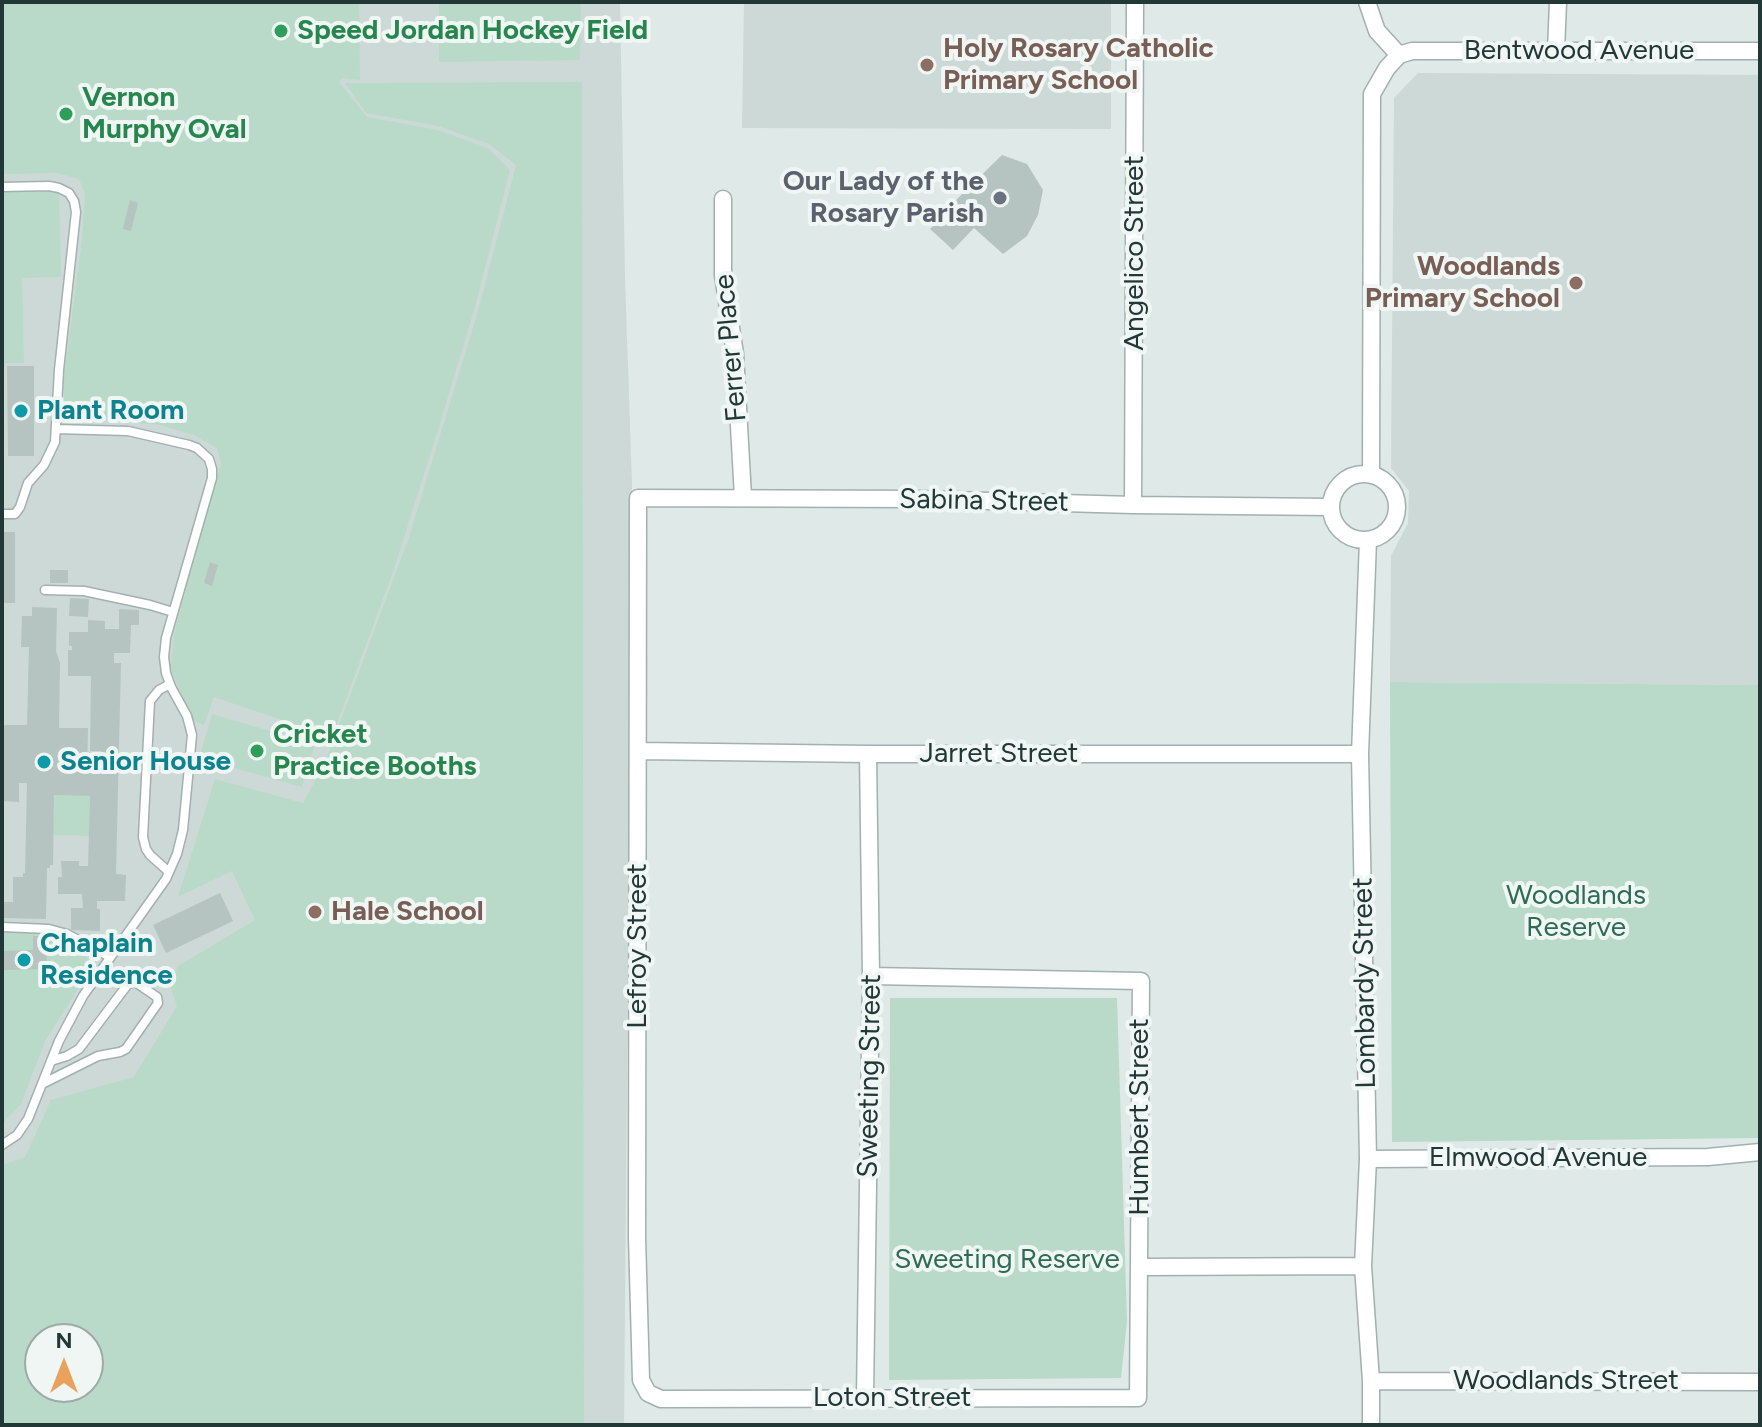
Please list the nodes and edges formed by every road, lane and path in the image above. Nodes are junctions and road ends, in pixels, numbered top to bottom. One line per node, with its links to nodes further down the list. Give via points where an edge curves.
1 (1135, 2): 13 (street, Angelico Street)
2 (1367, 2): 6 (street, via 1377,31)
3 (1558, 2): 4 (street)
4 (1556, 51): 5 (street, Bentwood Avenue); 6 (street, Bentwood Avenue)
5 (1760, 51)
6 (1399, 55): 10 (street, via 1372,94)
7 (2, 187): 9 (lane, via 49,186 69,193 74,201)
8 (723, 199): 11 (street, Ferrer Place, via 723,275 735,354)
9 (56, 429): 15 (lane, via 53,449 28,483 20,507 15,514); 18 (lane, via 140,432 197,448 209,459 212,478)
10 (1371, 475): 14 (street, via 1344,481); 16 (street, via 1390,486 1397,507 1384,534)
11 (743, 497): 12 (street, Sabina Street); 13 (street, Sabina Street)
12 (638, 498): 20 (street, Lefroy Street)
13 (1133, 505): 14 (street, Sabina Street)
14 (1331, 507): 16 (street, via 1343,533)
15 (2, 514)
16 (1368, 540): 22 (street, Lombardy Street)
17 (45, 590): 18 (lane, via 84,591)
18 (173, 612): 19 (lane, via 164,657)
19 (170, 684): 23 (lane, via 192,735 183,830); 23 (lane, via 150,701 143,837 150,855)
20 (639, 751): 21 (street, Jarret Street); 38 (street, Lefroy Street, via 637,1237 641,1380)
21 (868, 754): 22 (street, Jarret Street); 26 (street, Sweeting Street)
22 (1360, 754): 32 (street, Lombardy Street)
23 (169, 872): 25 (lane)
24 (2, 927): 25 (lane, via 67,934)
25 (110, 957): 27 (lane, via 83,996)
26 (871, 976): 35 (street, Humbert Street, via 1141,981); 39 (street, Sweeting Street)
27 (51, 1061): 28 (lane); 28 (lane, via 79,1049 128,984 135,982 157,997 126,1049 98,1056)
28 (42, 1084): 29 (lane, via 28,1119)
29 (2, 1145)
30 (1760, 1152): 31 (street, Elmwood Avenue)
31 (1708, 1157): 32 (street, Elmwood Avenue); 33 (street, Elmwood Avenue)
32 (1368, 1159): 34 (street, Lombardy Street)
33 (1760, 1164)
34 (1363, 1266): 35 (street); 36 (street, Lombardy Street)
35 (1139, 1267): 40 (street, Humbert Street)
36 (1371, 1381): 37 (street, Woodlands Street); 41 (street, Lombardy Street)
37 (1760, 1382)
38 (648, 1393): 39 (street, Loton Street, via 661,1399)
39 (865, 1397): 40 (street, Loton Street)
40 (1138, 1398)
41 (1371, 1425)

